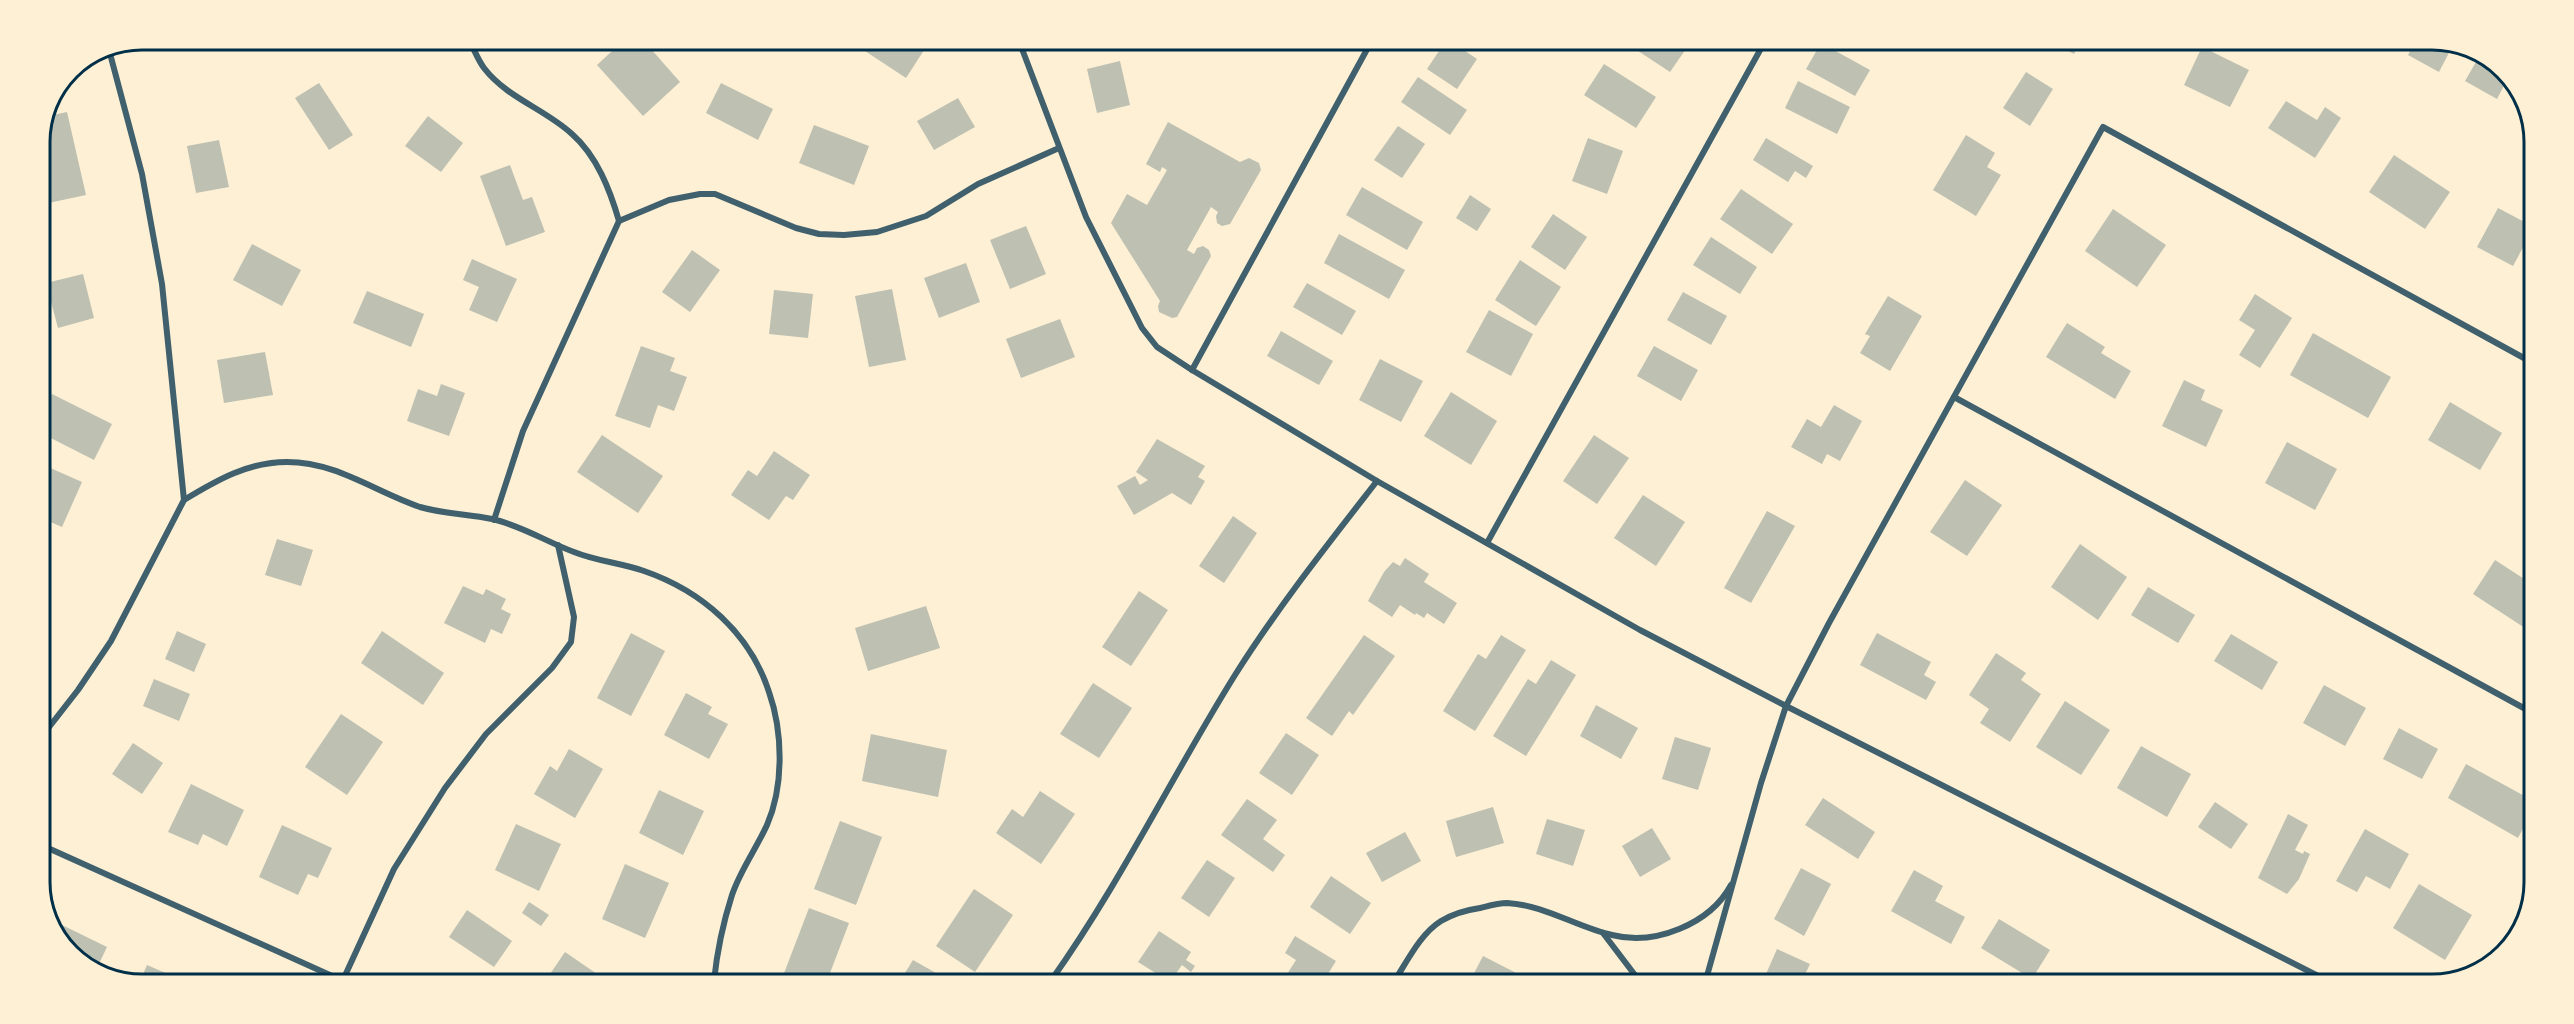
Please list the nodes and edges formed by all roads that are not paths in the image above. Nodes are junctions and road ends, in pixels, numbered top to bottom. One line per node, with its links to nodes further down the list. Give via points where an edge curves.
1 (474, 49): 7 (street, via 484,68 503,88 571,133 584,147 601,172)
2 (1022, 49): 6 (street)
3 (1367, 49): 9 (street)
4 (1761, 49): 14 (street)
5 (111, 56): 12 (street, via 142,174 162,284)
6 (1059, 148): 7 (street, via 978,184 926,216 877,231 844,236 819,234 715,194 669,200); 9 (street, via 1086,217 1142,328 1157,347)
7 (619, 221): 13 (street, via 524,431)
8 (2524, 358): 10 (street, via 2103,127)
9 (1192, 370): 11 (street)
10 (1954, 397): 16 (street); 17 (street)
11 (1377, 481): 14 (street); 25 (street, via 1295,588 1236,674 1131,855)
12 (184, 500): 13 (street, via 215,481 254,465 305,463 337,470 423,507); 18 (street, via 111,641)
13 (494, 520): 15 (street)
14 (1487, 543): 16 (street, via 1640,630)
15 (558, 545): 23 (street, via 574,617 571,642 552,668 486,734 445,788 394,869); 24 (street, via 644,571 691,592 741,637 770,694 781,757 779,784 768,823 733,893)
16 (1786, 706): 20 (street); 29 (street)
17 (2524, 708)
18 (50, 726)
19 (50, 849): 22 (street)
20 (1737, 874): 21 (street, via 1715,908 1685,926 1642,937); 28 (street)
21 (1602, 932): 26 (street, via 1535,907 1505,903 1463,910 1427,933); 27 (street)
22 (329, 974)
23 (345, 974)
24 (715, 974)
25 (1055, 974)
26 (1399, 974)
27 (1634, 974)
28 (1708, 974)
29 (2314, 974)

